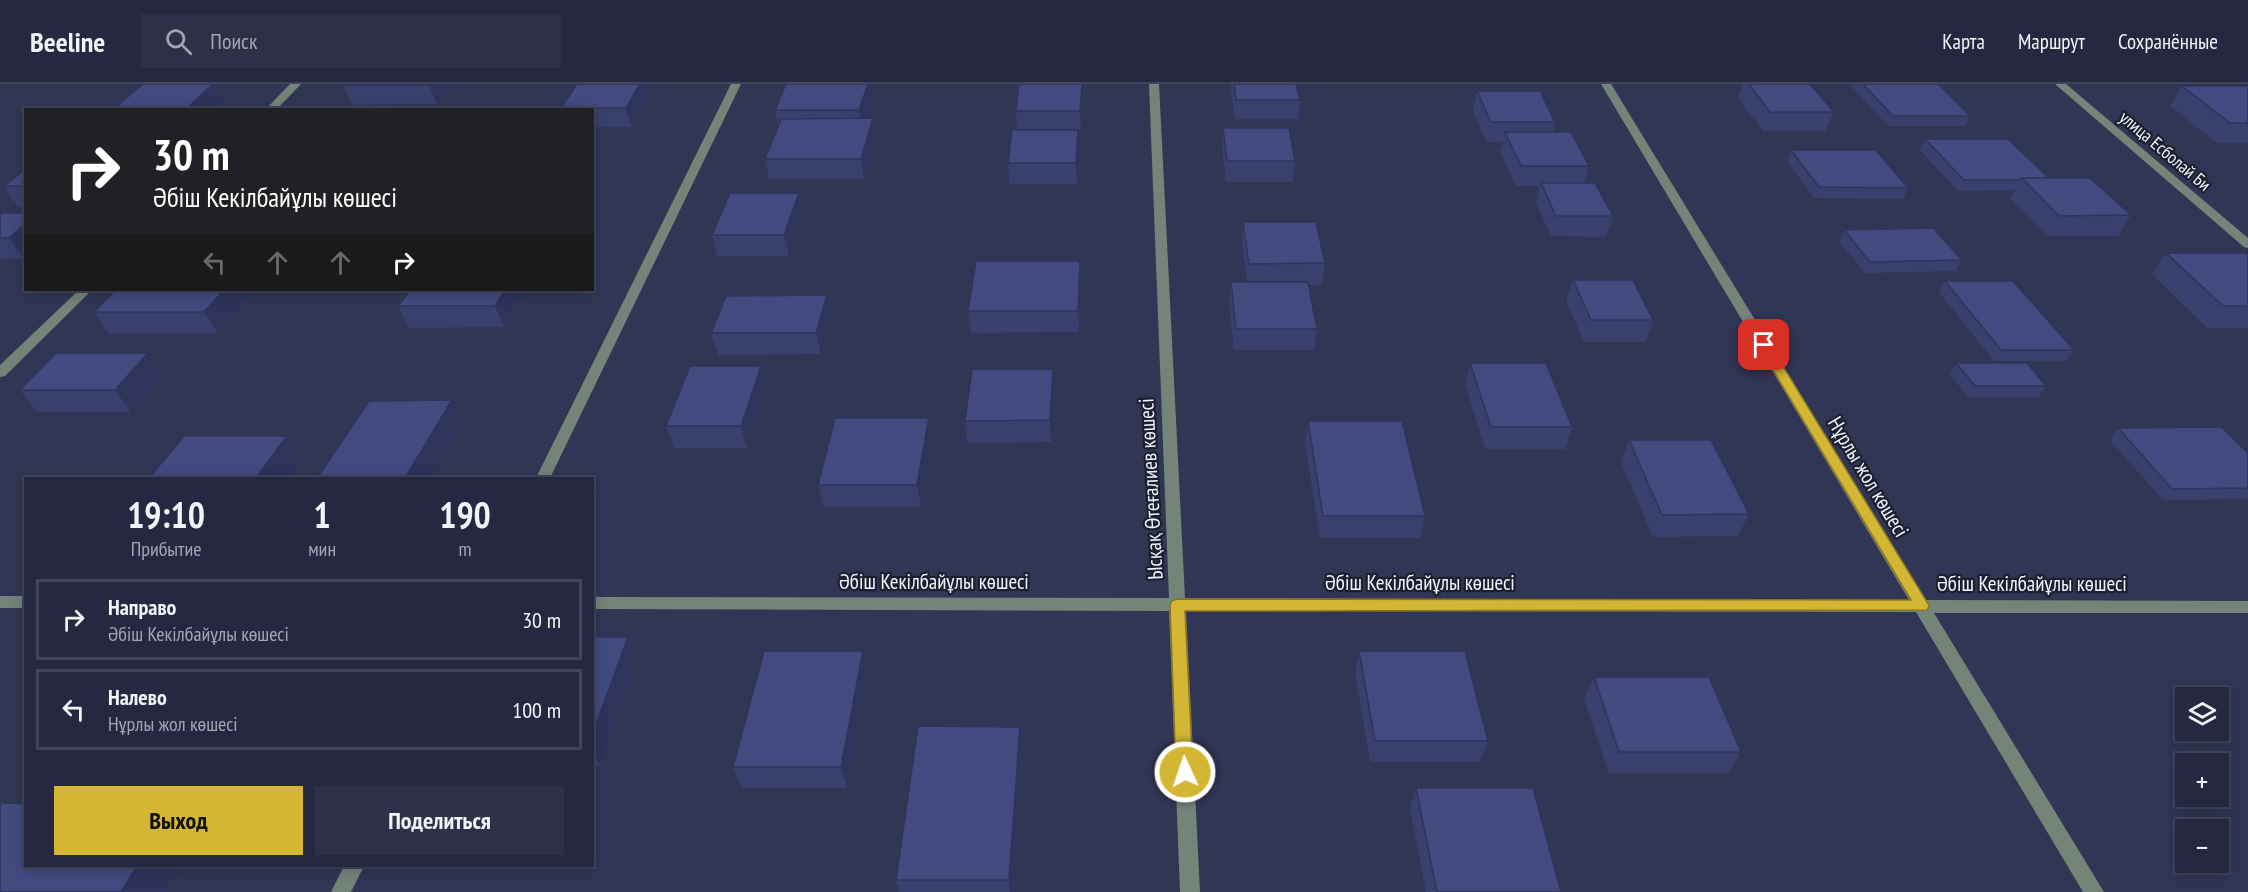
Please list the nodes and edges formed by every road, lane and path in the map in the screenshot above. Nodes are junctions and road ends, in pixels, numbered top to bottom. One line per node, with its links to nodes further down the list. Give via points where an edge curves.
1 (296, 84): 6 (street)
2 (736, 84): 10 (street)
3 (1154, 84): 14 (street, Ысқақ Өтеғалиев көшесі)
4 (1606, 84): 15 (street, Нұрлы жол көшесі)
5 (2060, 84): 7 (street, улица Есболай Би)
6 (272, 108)
7 (2248, 244)
8 (85, 291): 9 (street)
9 (0, 374)
10 (543, 477)
11 (0, 602): 12 (street)
12 (24, 602)
13 (594, 603): 14 (street, Әбіш Кекілбайұлы көшесі)
14 (1177, 605): 15 (street, Әбіш Кекілбайұлы көшесі); 19 (street, Ысқақ Өтеғалиев көшесі)
15 (1922, 606): 16 (street, Әбіш Кекілбайұлы көшесі); 20 (street, Нұрлы жол көшесі)
16 (2247, 608)
17 (354, 867): 18 (street)
18 (341, 892)
19 (1190, 892)
20 (2094, 892)

